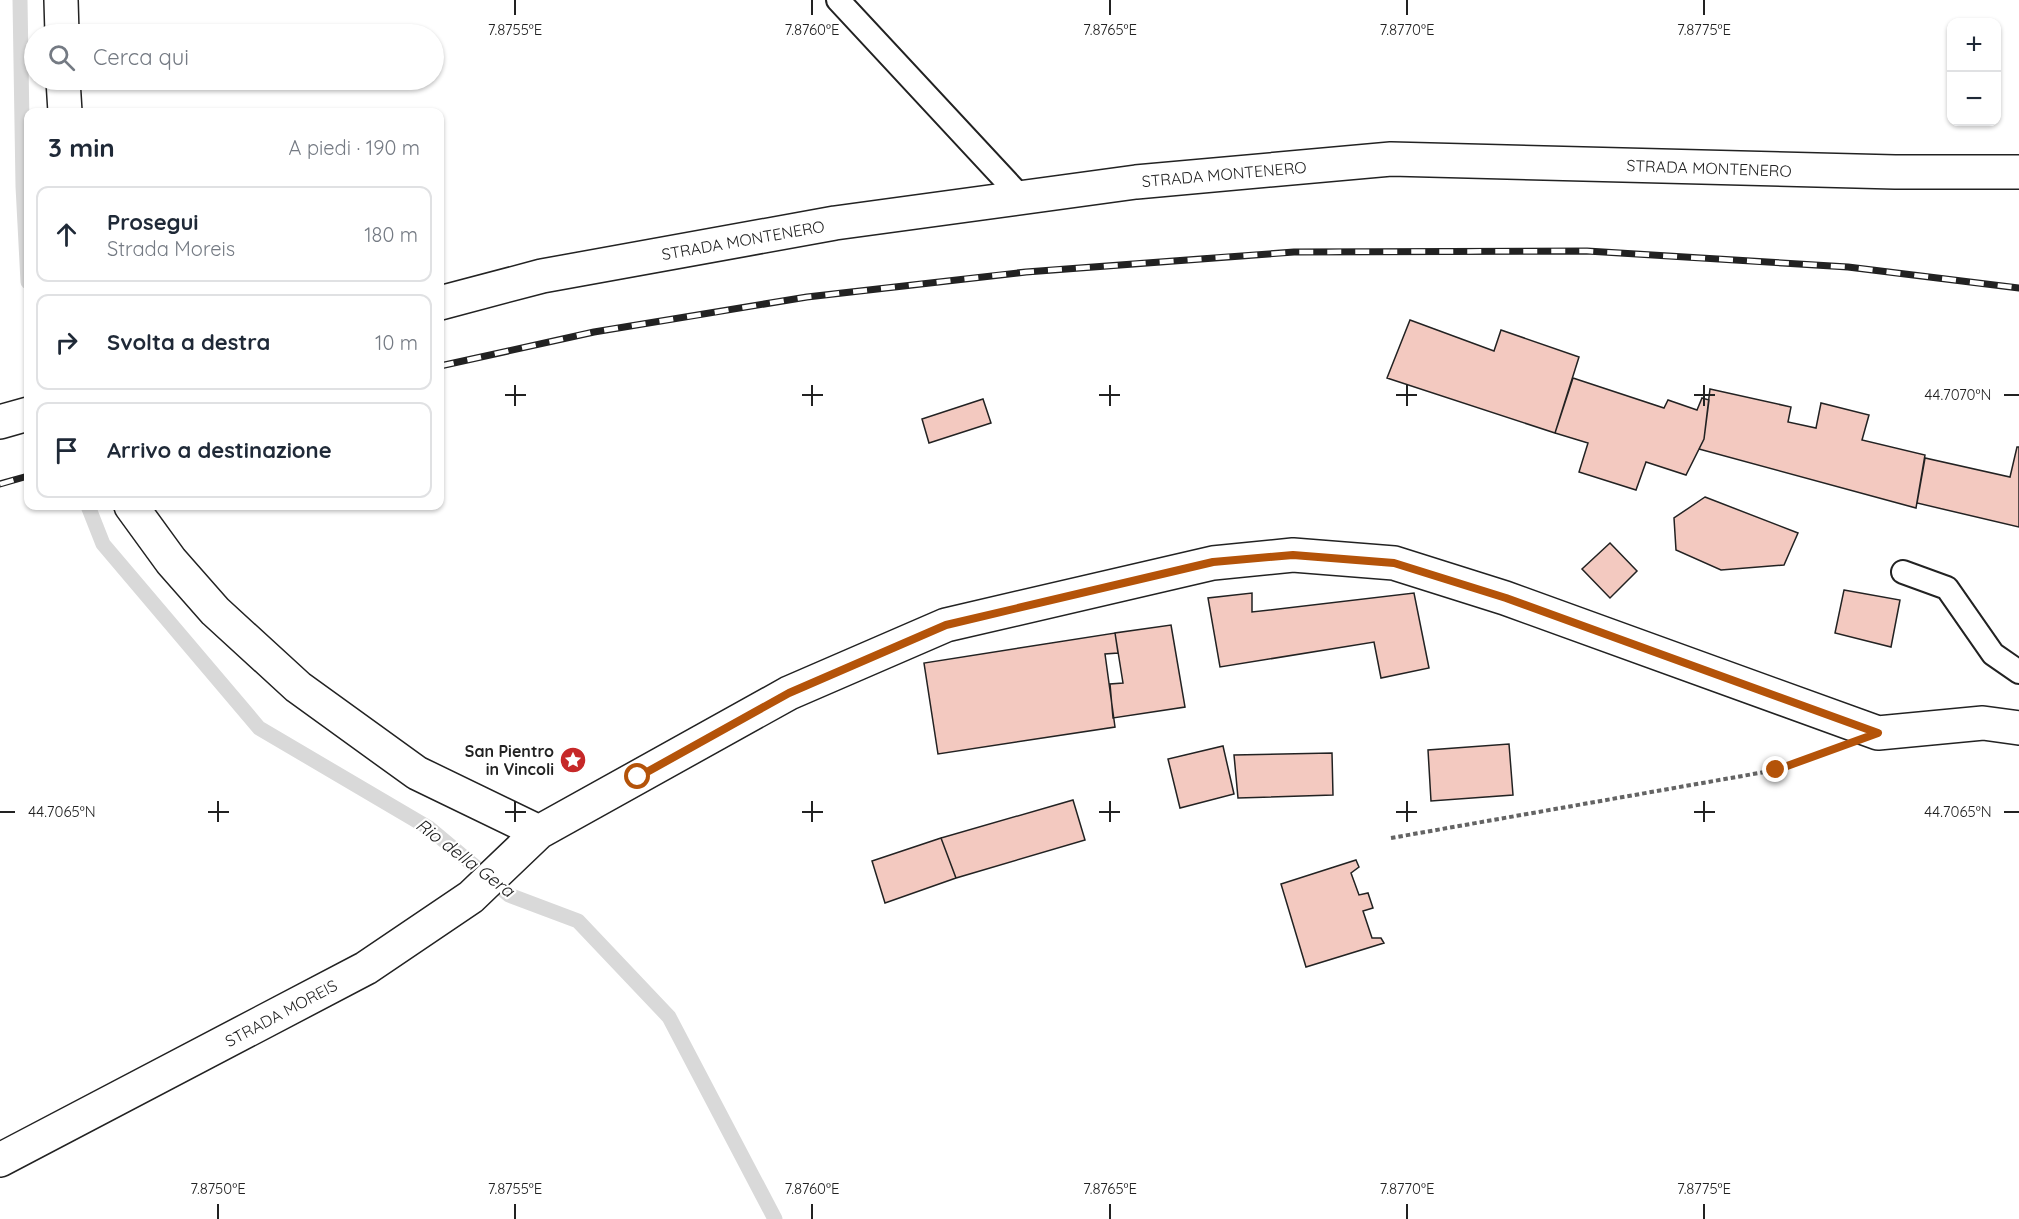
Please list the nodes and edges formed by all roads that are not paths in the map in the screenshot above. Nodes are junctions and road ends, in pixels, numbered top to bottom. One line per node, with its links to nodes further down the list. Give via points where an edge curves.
1 (61, 0): 3 (street)
2 (838, 0): 7 (lane)
3 (62, 24)
4 (63, 90): 5 (street)
5 (64, 108)
6 (2019, 172): 7 (street, STRADA MONTENERO, via 1391,159)
7 (1022, 198): 8 (street, STRADA MONTENERO, via 835,223 542,276)
8 (444, 302)
9 (133, 510): 13 (street, via 214,611 298,687 417,773)
10 (1902, 572): 11 (lane, via 1947,588 1993,654)
11 (2019, 672)
12 (2019, 728): 13 (street, STRADA MOREIS, via 1983,723 1878,733 1506,598 1394,563 1293,555 1213,562 946,625 789,693)
13 (539, 832): 14 (street, STRADA MOREIS, via 471,897 366,968)
14 (0, 1160)

